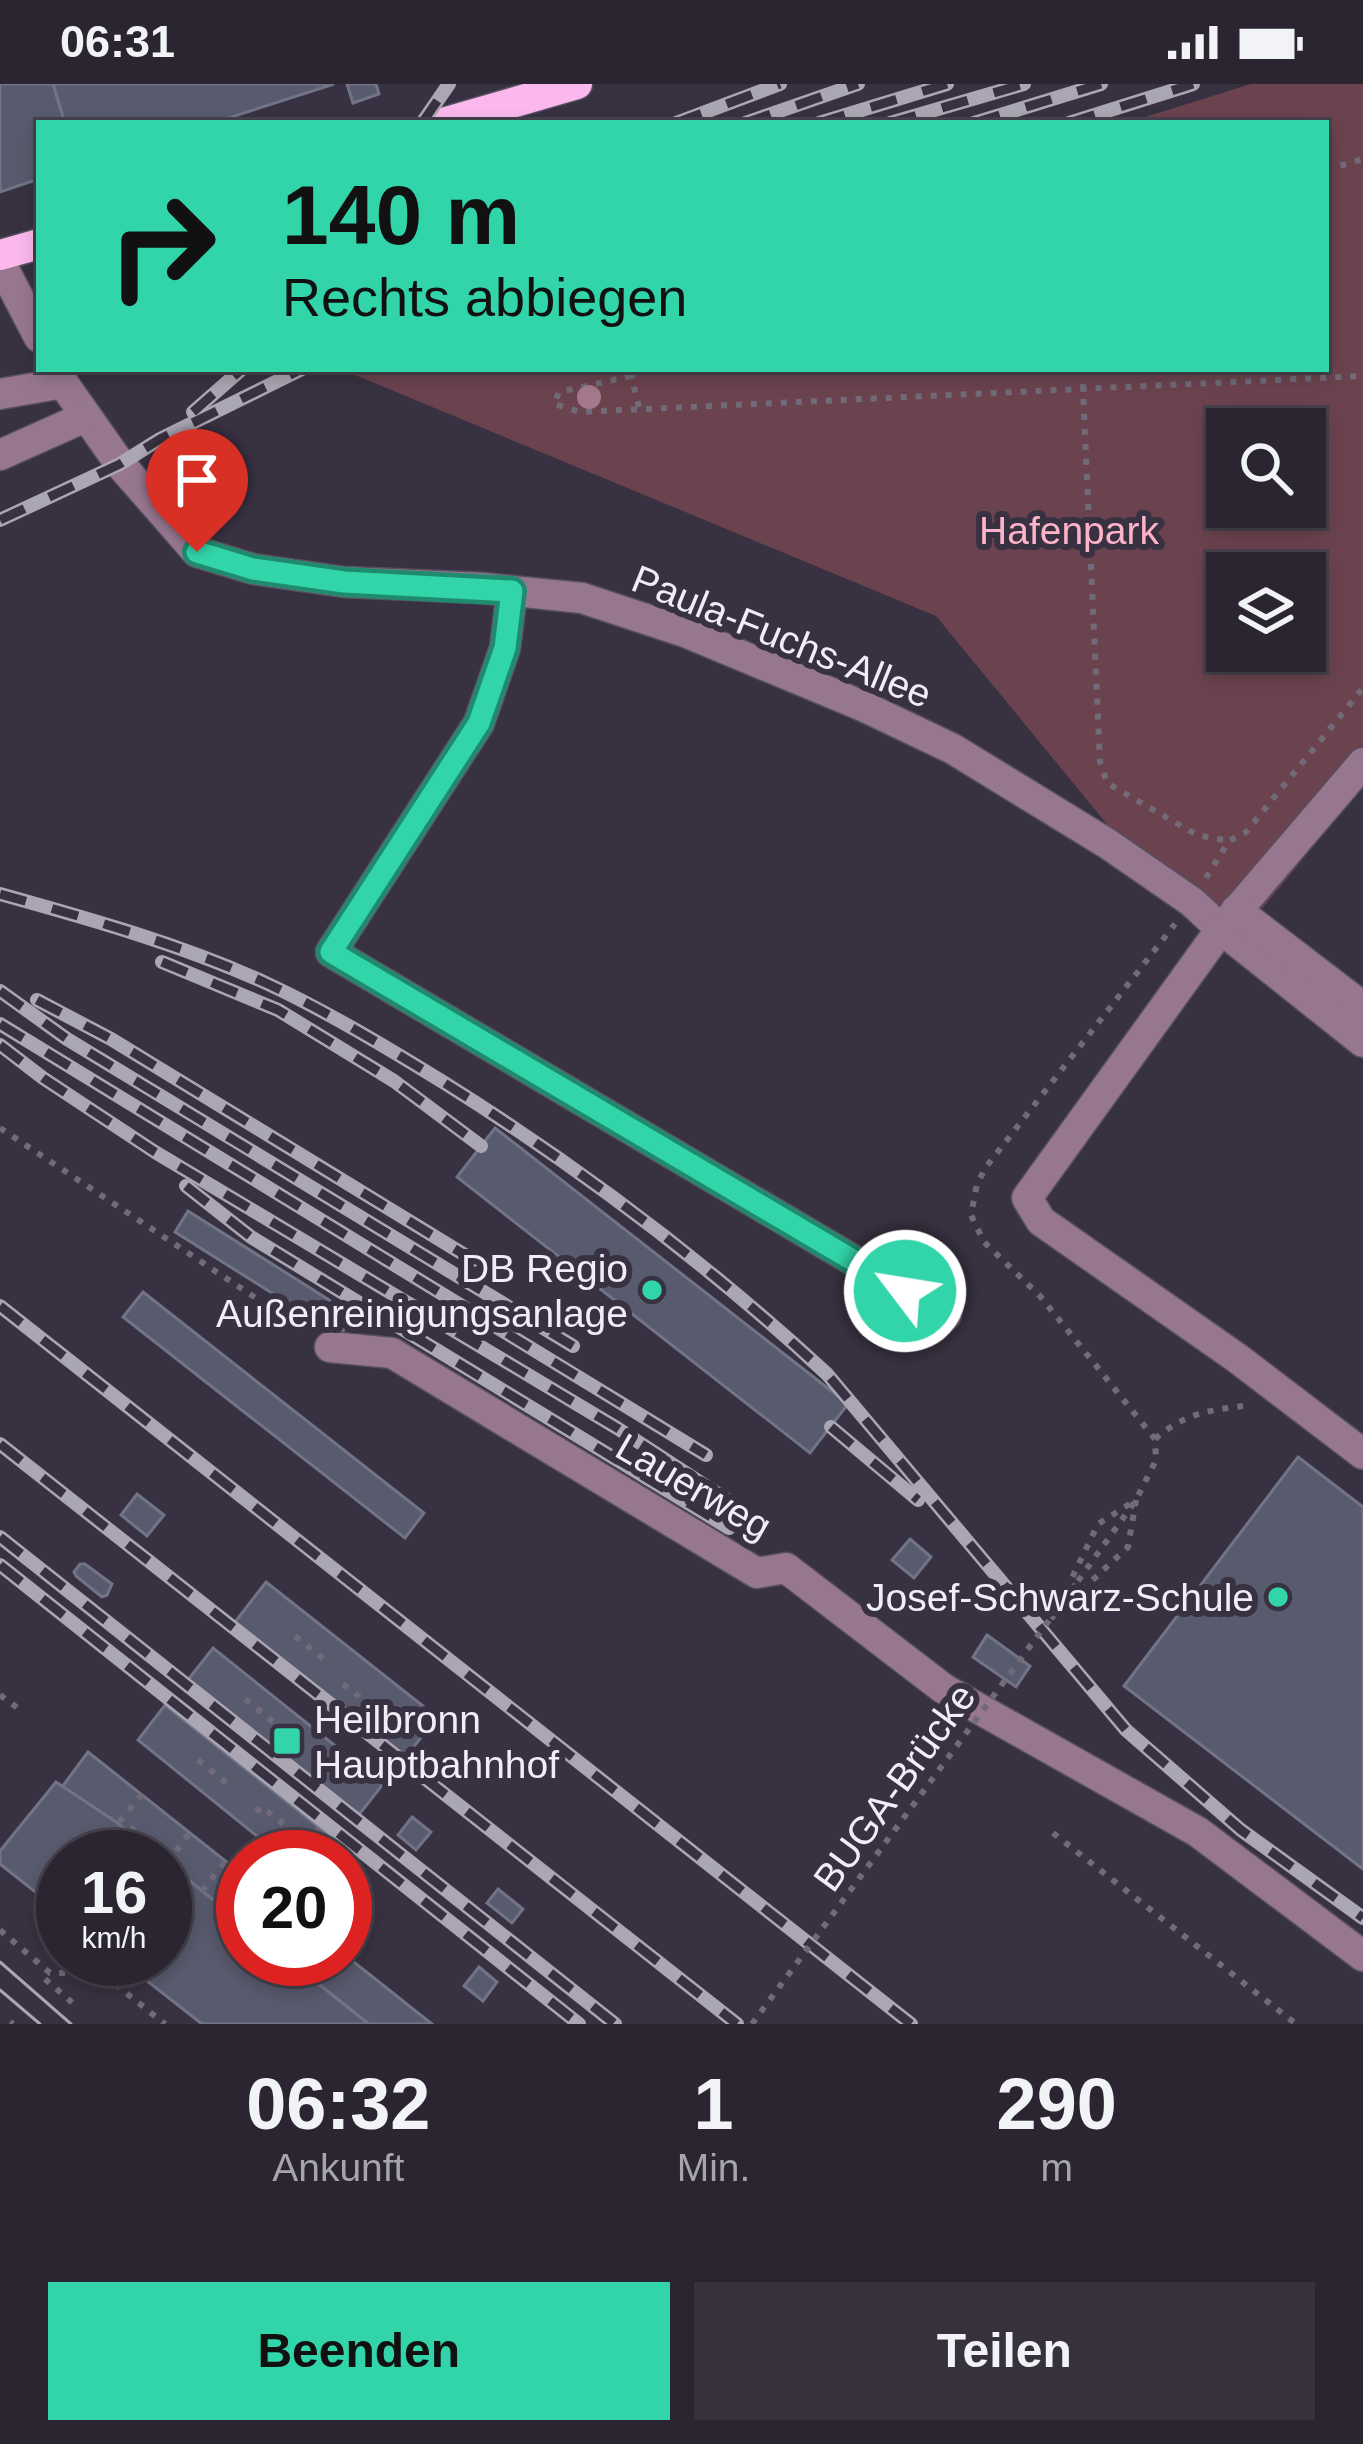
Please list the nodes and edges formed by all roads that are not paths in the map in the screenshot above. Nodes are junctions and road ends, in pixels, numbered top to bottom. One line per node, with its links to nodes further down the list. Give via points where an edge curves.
1 (577, 84): 2 (main road)
2 (453, 120)
3 (36, 245): 4 (main road)
4 (0, 259): 5 (street)
5 (36, 331)
6 (59, 376): 7 (street); 8 (street, Paula-Fuchs-Allee)
7 (0, 394)
8 (85, 417): 9 (street); 10 (street, Paula-Fuchs-Allee, via 197,552 344,582)
9 (0, 455)
10 (512, 591): 12 (street, Paula-Fuchs-Allee, via 581,598 685,632 865,707 953,749); 15 (street, via 505,648 479,723 331,952)
11 (1363, 763): 12 (street)
12 (1228, 920): 13 (street, Paula-Fuchs-Allee); 14 (street, Paula-Fuchs-Allee); 17 (street, via 1028,1198 1041,1222)
13 (1363, 1007)
14 (1363, 1042)
15 (946, 1315)
16 (330, 1347): 18 (street, Lauerweg, via 392,1353 757,1573 786,1568 944,1689 1198,1832)
17 (1363, 1454)
18 (1363, 1956)

